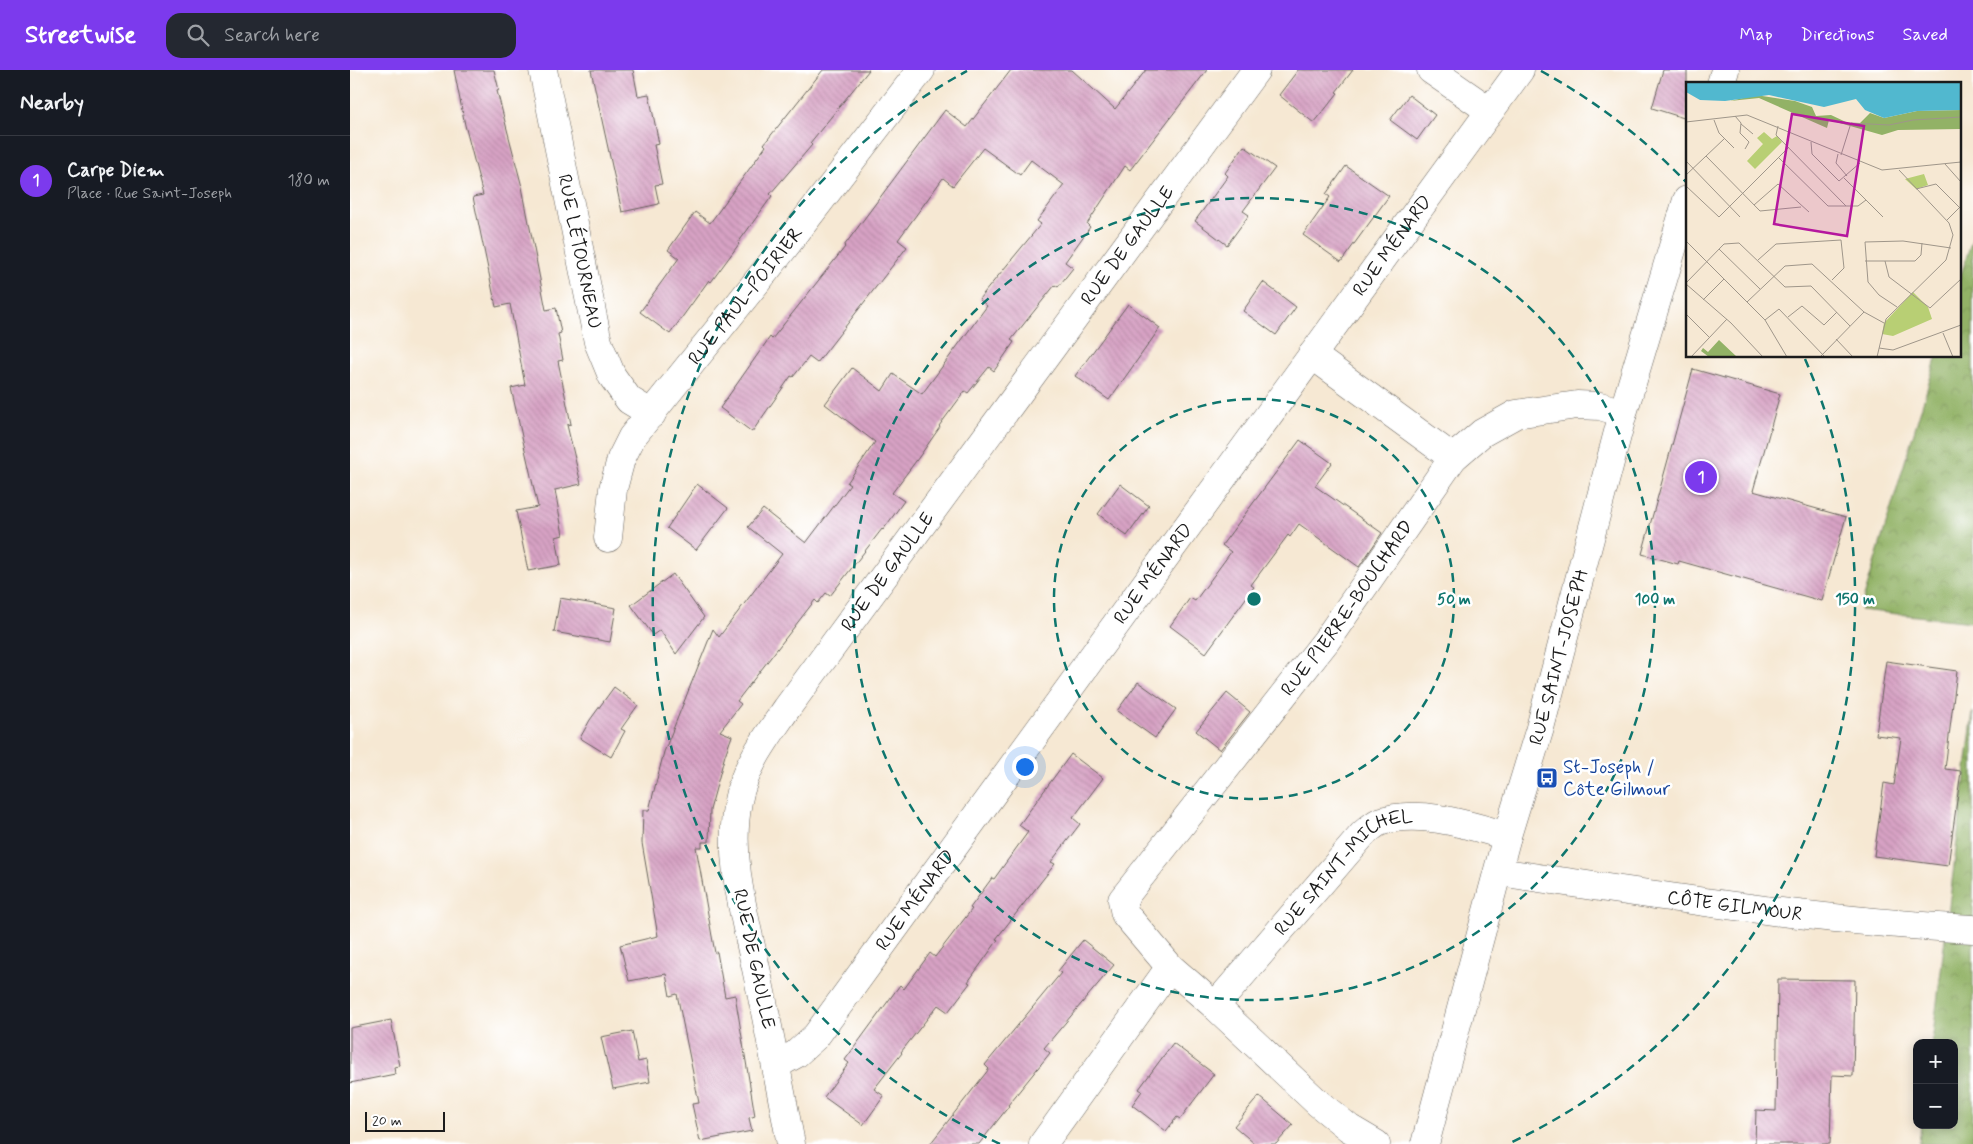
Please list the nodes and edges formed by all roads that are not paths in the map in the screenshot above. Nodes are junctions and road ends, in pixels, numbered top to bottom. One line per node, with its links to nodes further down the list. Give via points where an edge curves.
1 (543, 70): 10 (street, RUE LÉTOURNEAU, via 598,342 612,376 628,400)
2 (921, 70): 10 (street, RUE PAUL-POIRIER)
3 (1256, 70): 18 (street, RUE DE GAULLE, via 787,708 746,774 738,800 734,841 738,878)
4 (1431, 70): 6 (street)
5 (1520, 70): 6 (street, RUE MÉNARD)
6 (1490, 111): 8 (street, RUE MÉNARD)
7 (1686, 203): 9 (street, RUE SAINT-JOSEPH)
8 (1312, 355): 11 (street); 18 (street, RUE MÉNARD, via 816,1036 796,1054)
9 (1623, 413): 11 (street, RUE PIERRE-BOUCHARD, via 1600,406 1577,405 1516,414 1482,433); 13 (street, RUE SAINT-JOSEPH, via 1540,728)
10 (652, 414): 12 (street, RUE PAUL-POIRIER, via 632,437 621,459 613,489)
11 (1453, 458): 16 (street, RUE PIERRE-BOUCHARD, via 1326,641 1122,900 1125,914)
12 (608, 538)
13 (1508, 836): 14 (street, RUE SAINT-JOSEPH); 17 (street, RUE SAINT-MICHEL, via 1459,823 1409,817 1376,823)
14 (1498, 872): 15 (street, CÔTE GILMOUR, via 1749,909 1900,925); 22 (street, RUE SAINT-JOSEPH)
15 (1973, 929)
16 (1170, 967): 17 (street); 20 (street)
17 (1215, 1006): 21 (street, via 1318,1103 1349,1128)
18 (776, 1065): 19 (street, RUE DE GAULLE)
19 (790, 1144)
20 (1043, 1144)
21 (1376, 1144)
22 (1425, 1144)

